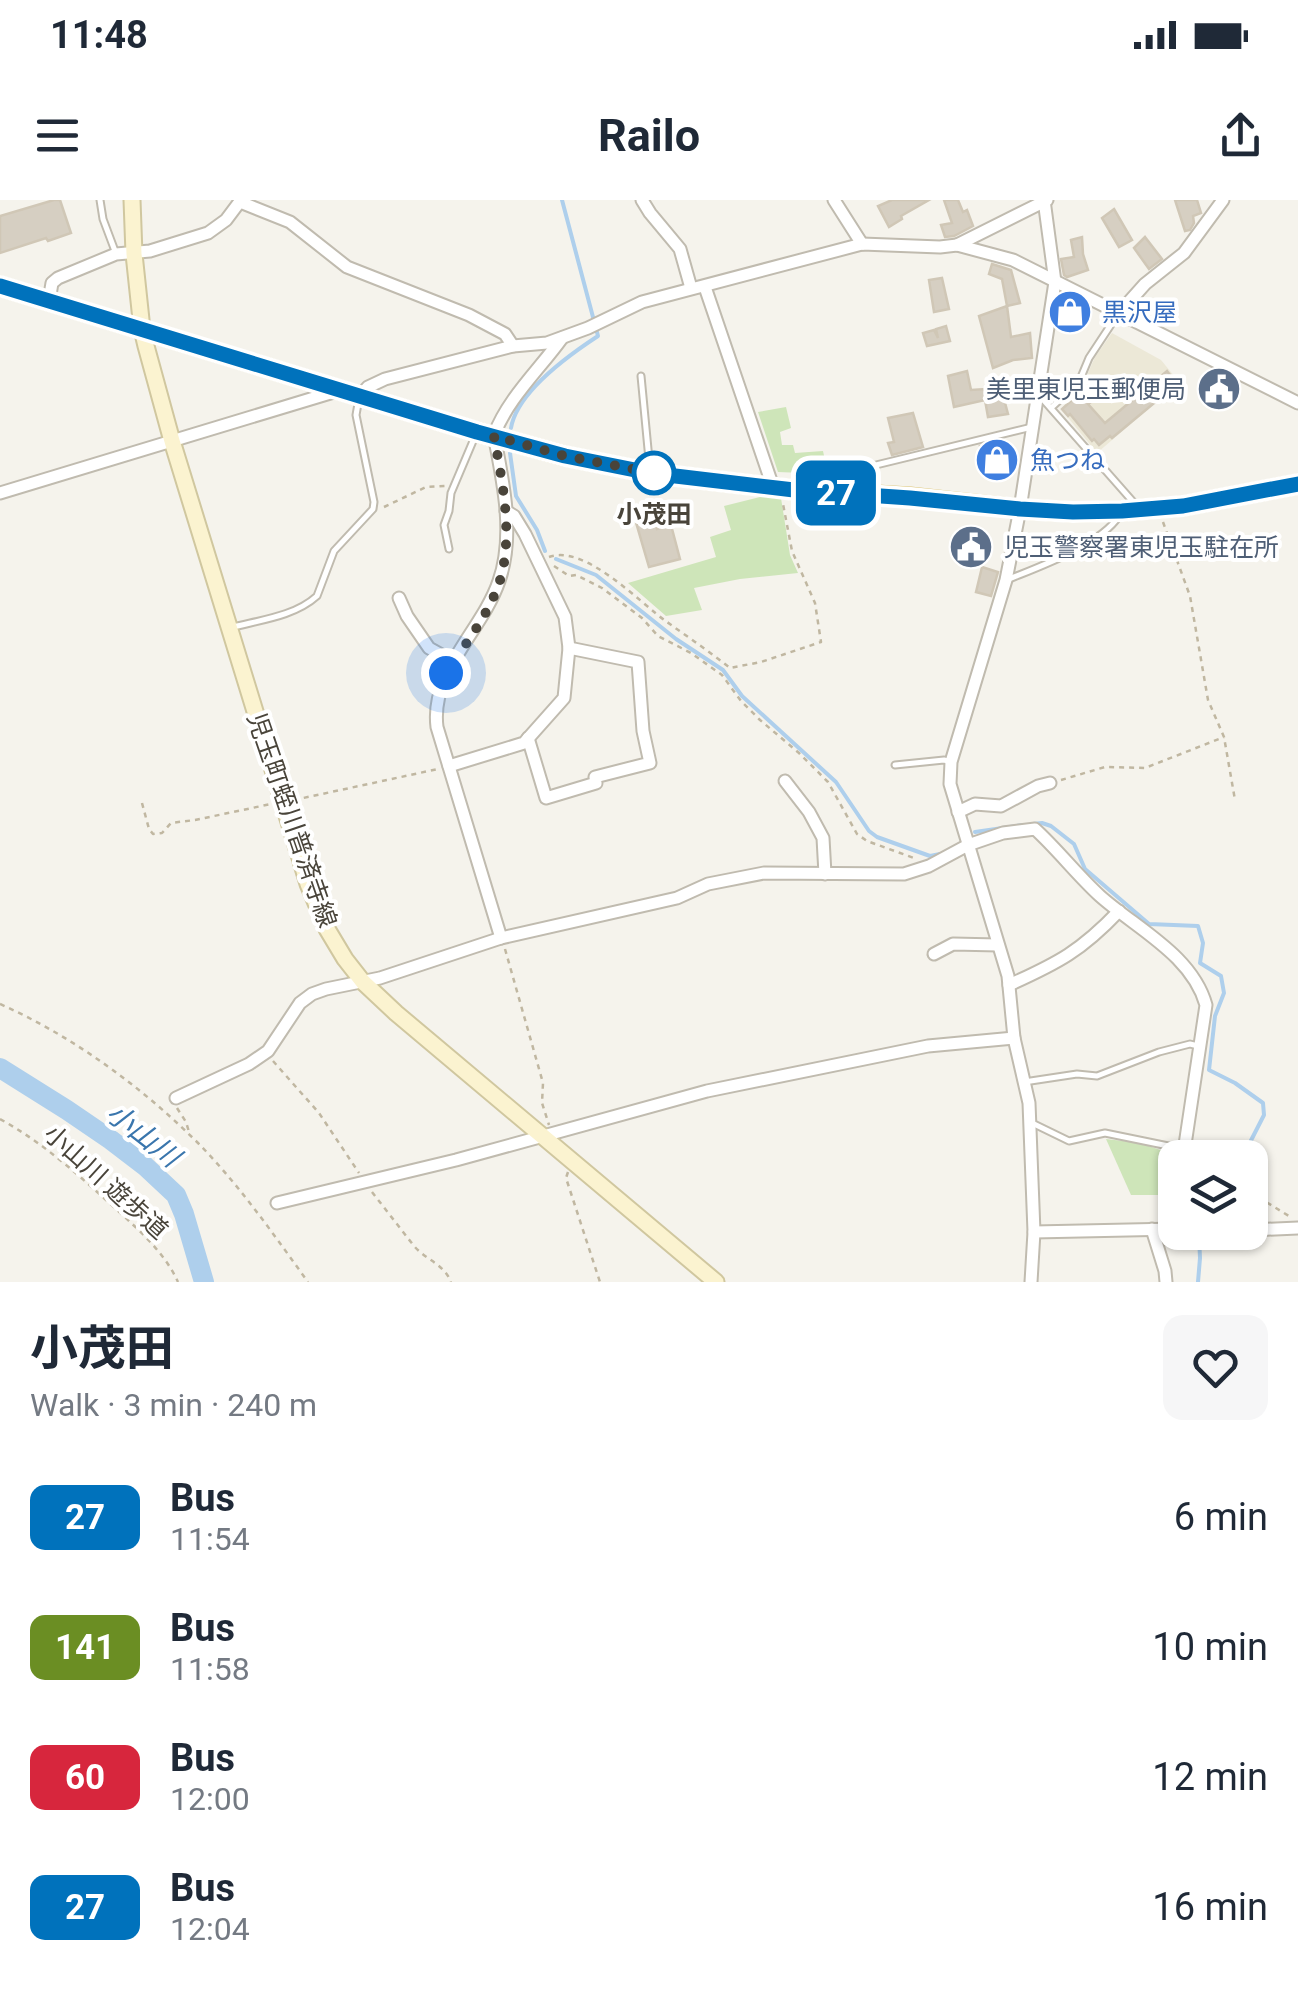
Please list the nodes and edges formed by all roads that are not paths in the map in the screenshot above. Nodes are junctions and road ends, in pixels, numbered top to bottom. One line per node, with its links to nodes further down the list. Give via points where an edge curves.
1 (100, 200): 10 (lane)
2 (132, 200): 11 (main road, 児玉町蛭川普済寺線)
3 (642, 200): 14 (street, via 680,249)
4 (834, 200): 8 (street)
5 (1045, 200): 9 (street); 12 (street)
6 (1222, 200): 16 (street, via 1184,252)
7 (240, 201): 11 (street, via 208,233); 19 (street, via 290,222 347,267 469,315 505,334)
8 (862, 244): 9 (street); 14 (street)
9 (957, 244): 12 (street, via 1013,260)
10 (116, 254): 11 (street); 15 (street, via 52,283)
11 (134, 254): 17 (main road, 児玉町蛭川普済寺線)
12 (1055, 282): 16 (street); 22 (street)
13 (0, 286): 15 (main road)
14 (698, 288): 18 (street, via 642,302); 31 (street)
15 (49, 301): 17 (main road)
16 (1120, 312): 24 (street); 25 (lane, via 1078,382)
17 (142, 329): 21 (main road); 28 (main road, 児玉町蛭川普済寺線)
18 (562, 338): 19 (street); 27 (street)
19 (513, 346): 23 (street, via 385,379)
20 (641, 376): 29 (lane)
21 (337, 390): 23 (main road); 28 (street)
22 (1036, 391): 25 (lane); 26 (street)
23 (360, 396): 27 (main road); 39 (lane, via 356,415 373,509 334,552 313,600)
24 (1298, 404)
25 (1051, 408): 34 (lane)
26 (1033, 427): 31 (lane); 33 (street)
27 (486, 434): 29 (main road); 35 (street); 36 (lane, via 452,486 444,520)
28 (172, 441): 32 (street); 39 (main road, 児玉町蛭川普済寺線)
29 (650, 473): 31 (main road)
30 (1298, 484): 34 (main road)
31 (782, 489): 33 (main road)
32 (0, 493)
33 (1020, 509): 34 (main road); 37 (street)
34 (1140, 510): 37 (lane, via 1066,555)
35 (506, 511): 40 (street, via 526,534 565,617); 41 (street, via 494,597)
36 (449, 549)
37 (1006, 580): 43 (street)
38 (399, 598): 41 (street, via 428,648)
39 (230, 628): 55 (main road, 児玉町蛭川普済寺線, via 318,910)
40 (569, 648): 42 (street, via 564,698); 42 (street, via 638,662 650,763 546,798)
41 (454, 662): 44 (street, via 436,702)
42 (528, 738): 44 (street)
43 (950, 762): 45 (lane); 48 (street)
44 (449, 766): 52 (street)
45 (896, 766)
46 (784, 782): 50 (street, via 823,838)
47 (1050, 783): 48 (street, via 1001,806 975,804)
48 (958, 812): 49 (street)
49 (968, 845): 50 (street, via 904,874); 51 (street, via 1035,829); 53 (street)
50 (825, 874): 52 (street, via 764,873 708,884 676,898)
51 (1119, 911): 56 (street, via 1068,956); 58 (street, via 1184,964 1201,989 1206,1006)
52 (502, 938): 55 (street)
53 (998, 945): 54 (street, via 953,944); 56 (street)
54 (934, 954)
55 (363, 982): 60 (street, via 312,994 265,1053); 62 (main road, 児玉町蛭川普済寺線)
56 (1008, 984): 57 (street)
57 (1014, 1038): 59 (street); 62 (street, via 928,1046 706,1091)
58 (1198, 1046): 59 (lane, via 1159,1052 1097,1076); 63 (street)
59 (1024, 1082): 61 (street)
60 (176, 1098)
61 (1030, 1122): 64 (lane, via 1069,1141 1105,1134); 70 (street)
62 (547, 1134): 65 (street); 71 (main road, 児玉町蛭川普済寺線)
63 (1185, 1140)
64 (1158, 1147)
65 (277, 1203)
66 (1298, 1228): 69 (street)
67 (1152, 1229): 68 (street); 70 (street); 73 (street)
68 (1158, 1229)
69 (1268, 1229)
70 (1034, 1232): 72 (street)
71 (716, 1282)
72 (1031, 1282)
73 (1166, 1282)

